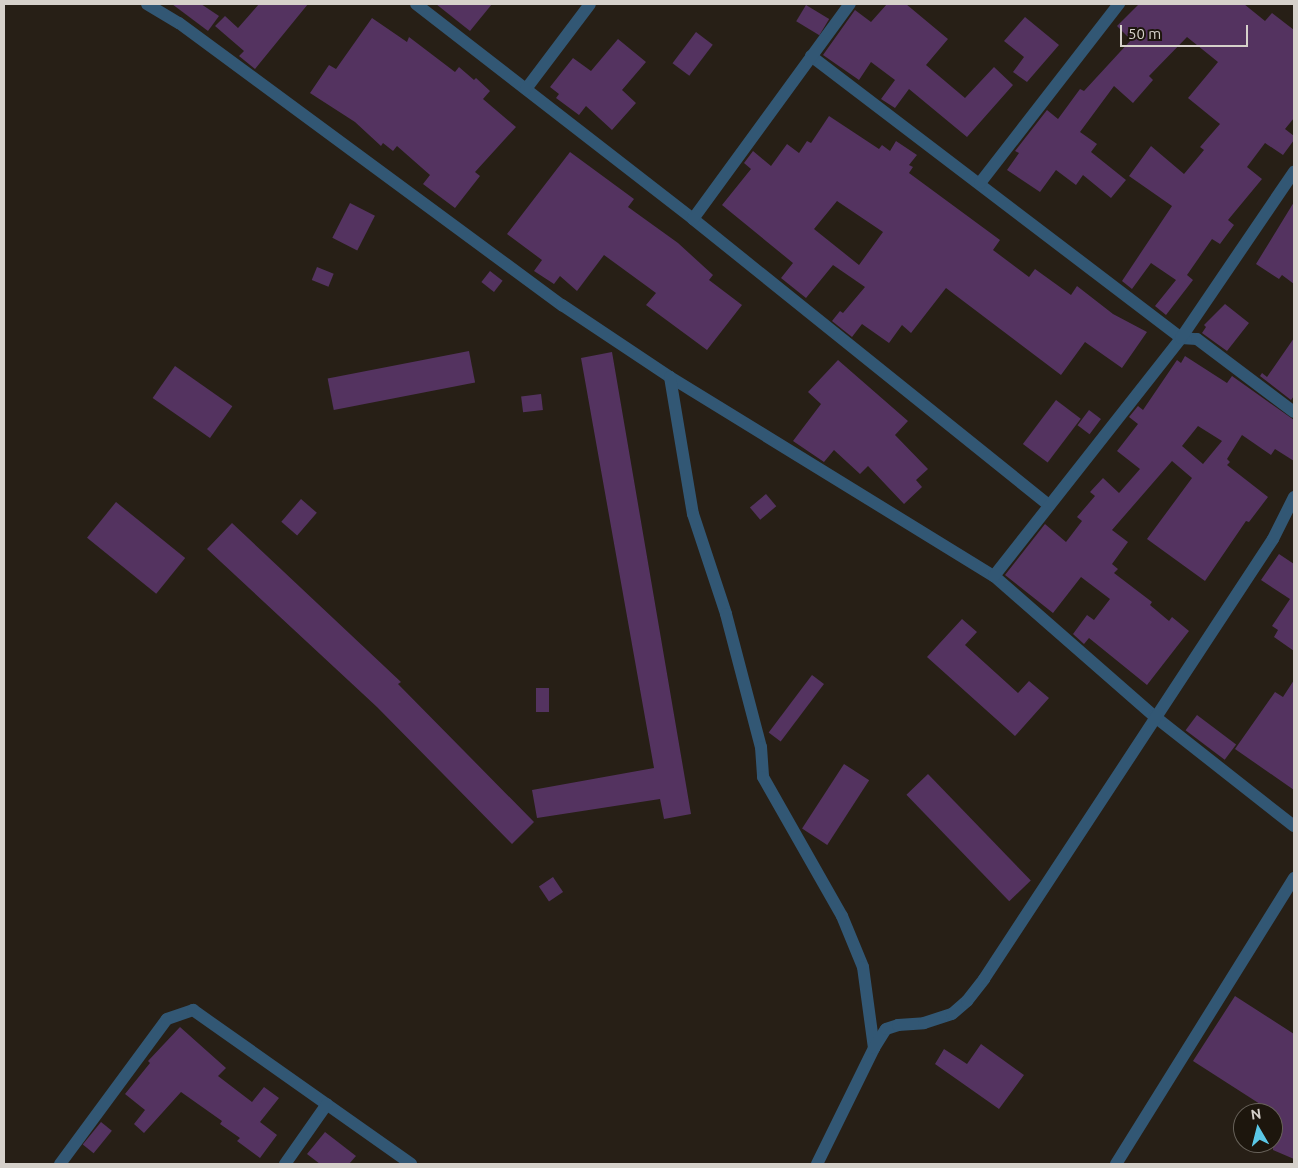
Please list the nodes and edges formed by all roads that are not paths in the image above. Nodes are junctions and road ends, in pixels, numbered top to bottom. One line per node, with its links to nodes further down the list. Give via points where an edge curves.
1 (147, 4): 12 (street, via 179,23 562,305)
2 (416, 4): 7 (street)
3 (590, 4): 7 (street)
4 (850, 4): 6 (street)
5 (1119, 4): 9 (street)
6 (811, 56): 9 (street); 10 (street)
7 (526, 90): 10 (street)
8 (1294, 174): 11 (street)
9 (980, 183): 11 (street)
10 (693, 219): 15 (street)
11 (1181, 338): 13 (street, via 1197,339); 15 (street)
12 (670, 377): 16 (street); 20 (street, via 693,514 726,614 761,747 763,777 842,916 863,968)
13 (1294, 412)
14 (1294, 497): 17 (street, via 1273,539)
15 (1049, 506): 16 (street)
16 (994, 576): 17 (street)
17 (1154, 716): 18 (street); 20 (street, via 967,1001 952,1014 924,1024 898,1025 886,1030)
18 (1294, 826)
19 (1294, 878): 26 (street)
20 (874, 1048): 25 (street)
21 (327, 1104): 22 (street, via 193,1010 167,1019); 23 (street); 24 (street)
22 (60, 1164)
23 (285, 1164)
24 (411, 1164)
25 (818, 1164)
26 (1116, 1164)

